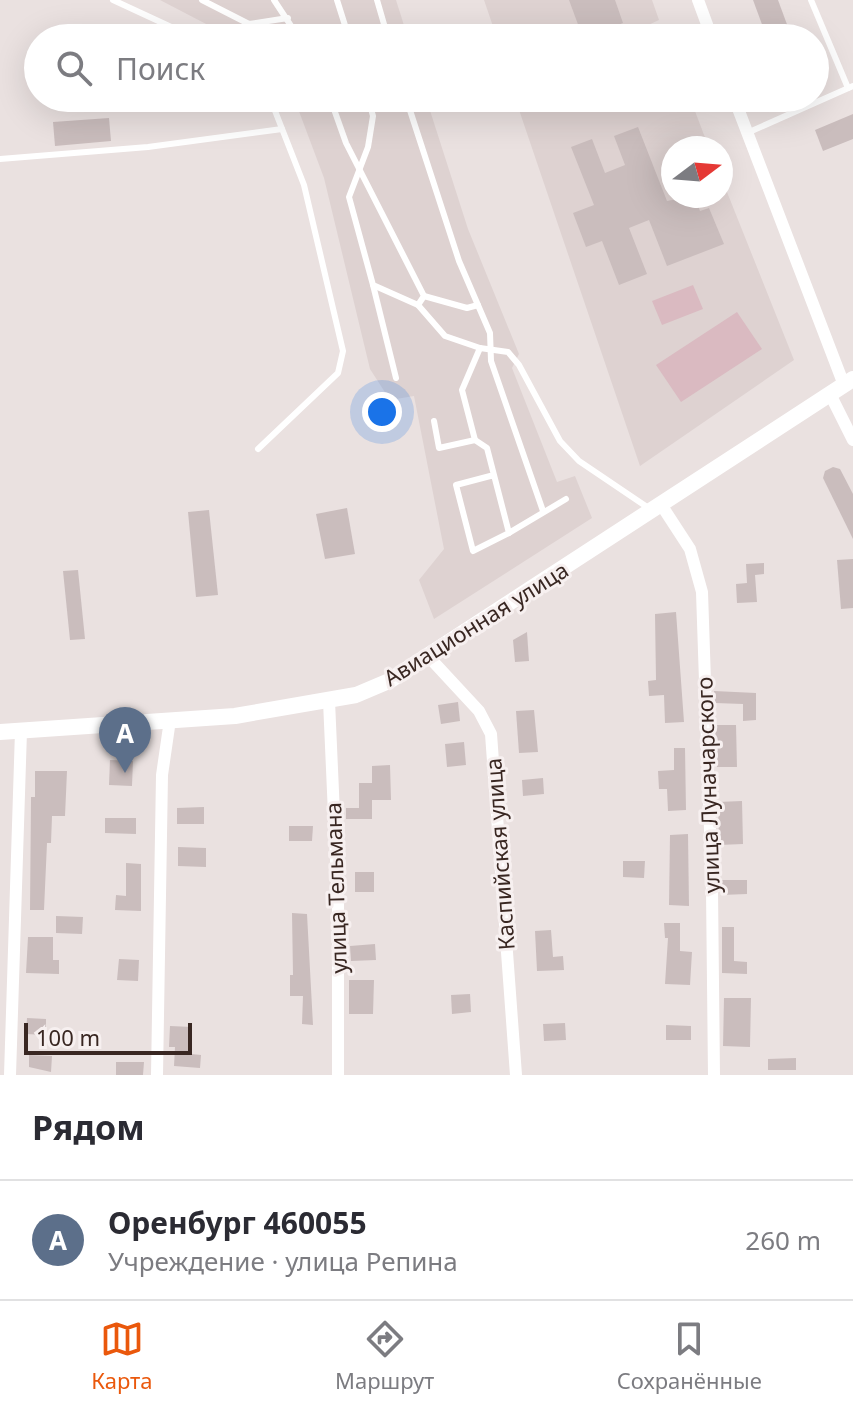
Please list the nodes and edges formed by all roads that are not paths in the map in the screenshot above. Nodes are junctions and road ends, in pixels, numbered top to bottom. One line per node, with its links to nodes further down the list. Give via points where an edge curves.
1 (113, 0): 10 (lane)
2 (202, 0): 8 (lane)
3 (274, 0): 9 (lane)
4 (337, 0): 12 (lane)
5 (377, 0): 13 (lane)
6 (698, 0): 14 (street)
7 (811, 0): 15 (lane)
8 (217, 4): 9 (lane, via 249,24)
9 (288, 18): 11 (lane)
10 (165, 24)
11 (291, 24)
12 (345, 24)
13 (384, 24)
14 (707, 24)
15 (822, 24)
16 (829, 40): 17 (lane)
17 (850, 87): 18 (lane)
18 (829, 96)
19 (275, 112): 25 (lane)
20 (336, 112): 28 (lane)
21 (372, 112): 28 (lane)
22 (411, 112): 32 (lane)
23 (739, 112): 26 (street)
24 (794, 112): 26 (lane)
25 (282, 129): 27 (lane); 40 (lane, via 304,185 343,351 338,373)
26 (747, 133): 36 (street)
27 (0, 159)
28 (360, 168): 29 (lane, via 349,197); 30 (lane)
29 (373, 285): 31 (lane); 35 (lane)
30 (424, 296): 31 (lane); 32 (lane, via 467,308)
31 (418, 305): 33 (lane, via 445,336)
32 (478, 305): 34 (lane)
33 (480, 348): 34 (lane); 38 (lane, via 462,390)
34 (491, 350): 43 (lane, via 508,352 519,365 560,441 579,461); 44 (lane)
35 (396, 378)
36 (842, 386): 39 (street); 43 (street, Авиационная улица)
37 (434, 421): 38 (lane, via 439,448)
38 (475, 440): 41 (lane, via 487,448)
39 (853, 440)
40 (258, 449)
41 (494, 475): 45 (lane); 45 (lane, via 456,485 473,551)
42 (566, 499): 44 (lane)
43 (657, 509): 46 (street, Авиационная улица); 55 (street, улица Луначарского, via 690,549 702,592)
44 (543, 511): 45 (lane)
45 (509, 533)
46 (428, 656): 47 (street, Авиационная улица, via 389,681); 54 (street, Каспийская улица, via 479,711 491,734)
47 (329, 701): 48 (street, Авиационная улица); 53 (street, улица Тельмана, via 338,905)
48 (170, 720): 49 (street, Авиационная улица); 52 (street, via 162,775)
49 (21, 731): 50 (street, Авиационная улица); 51 (street)
50 (0, 732)
51 (10, 1075)
52 (157, 1075)
53 (338, 1075)
54 (516, 1075)
55 (714, 1075)

